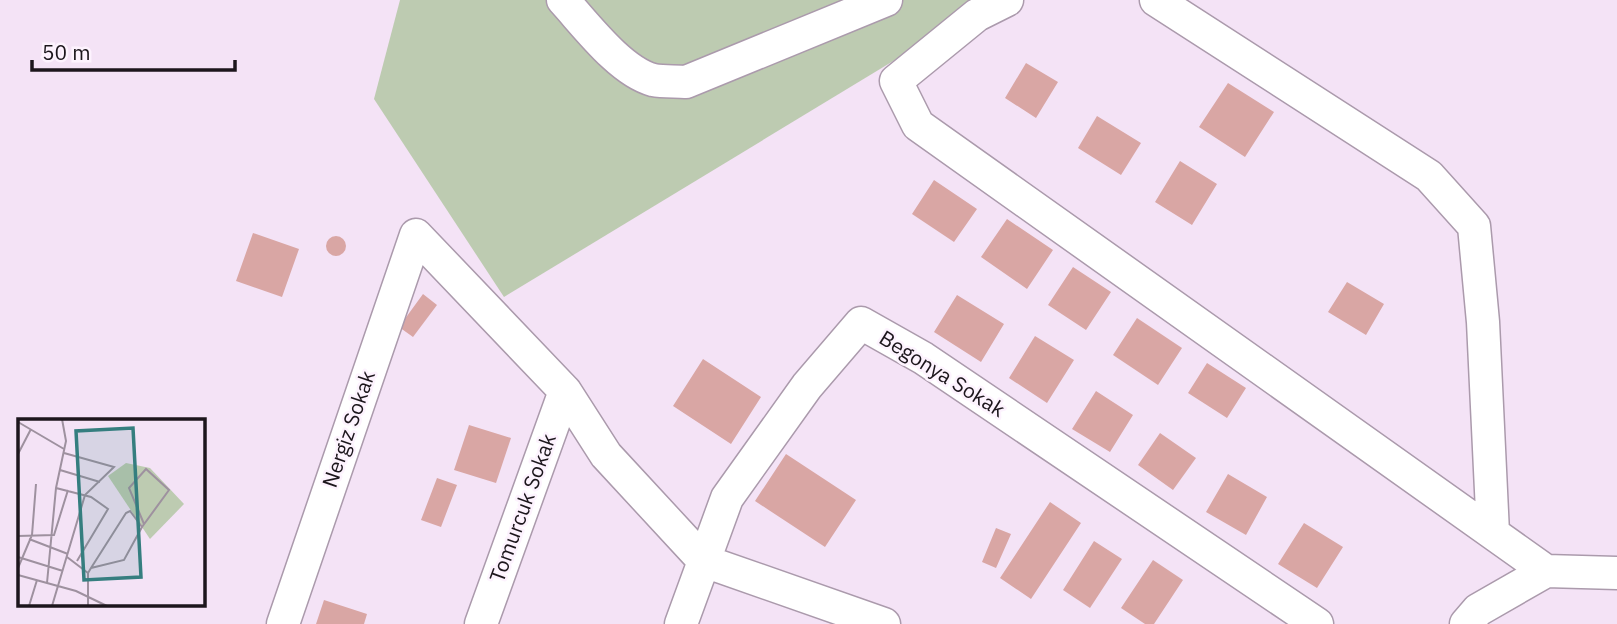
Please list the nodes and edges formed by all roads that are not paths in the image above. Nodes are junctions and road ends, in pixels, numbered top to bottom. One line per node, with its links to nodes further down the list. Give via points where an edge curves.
1 (563, 0): 2 (street, via 635,71 652,79 686,82)
2 (886, 0)
3 (1007, 0): 6 (street, via 977,15 896,81 918,125)
4 (1156, 0): 6 (street, via 1429,176 1474,226)
5 (565, 391): 7 (street, via 606,455); 10 (street, Nergiz Sokak, via 416,235); 11 (street, Tomurcuk Sokak)
6 (1493, 533): 8 (street)
7 (704, 561): 12 (street, Begonya Sokak); 13 (street); 14 (street, Begonya Sokak, via 727,499 807,386 861,323 923,358)
8 (1546, 571): 9 (street); 15 (street, via 1478,610)
9 (1617, 573)
10 (283, 624)
11 (481, 624)
12 (681, 624)
13 (884, 624)
14 (1317, 624)
15 (1466, 624)

